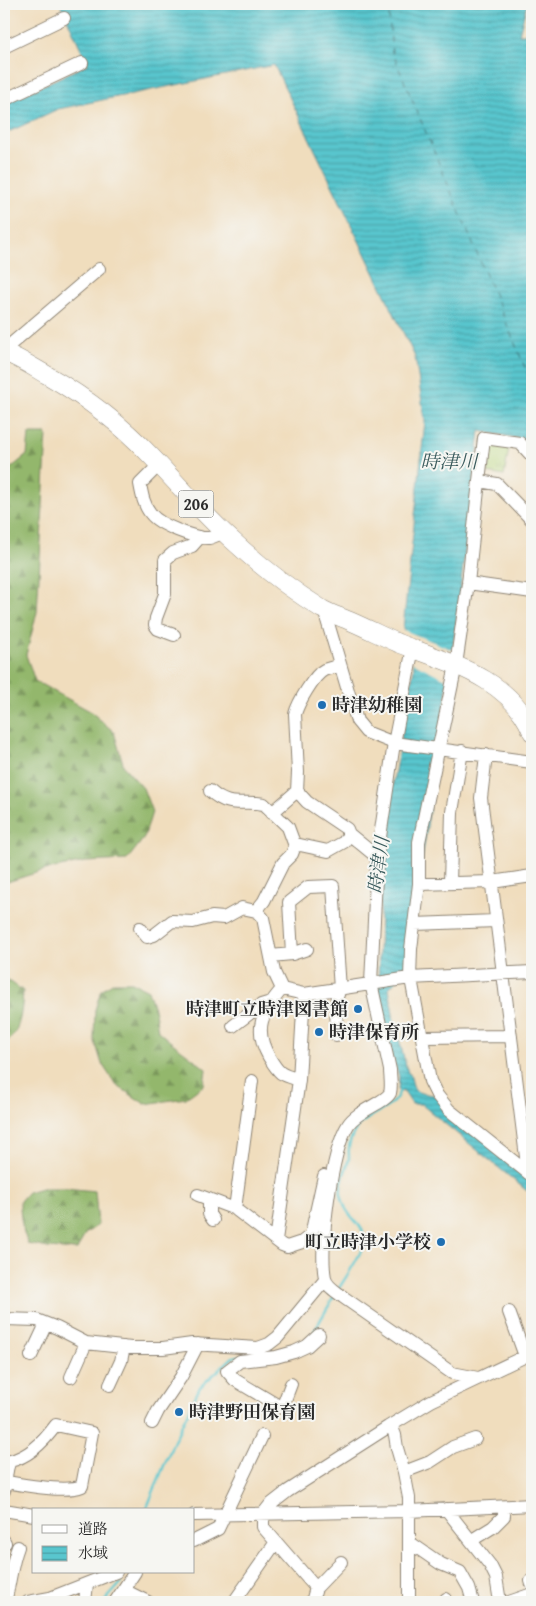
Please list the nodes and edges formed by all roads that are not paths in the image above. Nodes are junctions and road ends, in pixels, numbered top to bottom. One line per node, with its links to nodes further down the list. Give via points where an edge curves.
1 (64, 18): 2 (street)
2 (4, 47)
3 (82, 63): 4 (street)
4 (4, 100)
5 (99, 269): 6 (street)
6 (4, 351): 8 (highway, 206, via 72,390 101,411)
7 (532, 456): 9 (street, via 520,443 484,438)
8 (159, 464): 11 (highway, 206); 12 (street, via 140,484 146,507 155,518 172,528)
9 (479, 481): 10 (street, via 497,484); 13 (street)
10 (532, 520)
11 (224, 532): 12 (street, via 211,538); 15 (highway, 206, via 282,582)
12 (200, 537): 16 (street, via 192,546 173,553 165,560 165,594 155,625)
13 (468, 583): 14 (street); 19 (street)
14 (532, 592)
15 (324, 610): 17 (highway, 206); 18 (street)
16 (174, 634)
17 (405, 645): 19 (highway, 206); 21 (street)
18 (340, 665): 21 (street, via 356,721 366,732); 27 (street, via 322,671 298,705 295,714)
19 (456, 665): 20 (highway, 206, via 510,698); 22 (street)
20 (532, 732)
21 (394, 743): 22 (street); 31 (street)
22 (439, 748): 23 (street); 35 (street, via 420,842)
23 (462, 751): 24 (street); 33 (street, via 452,812)
24 (486, 755): 25 (street); 34 (street, via 481,798)
25 (532, 762)
26 (210, 791): 28 (street, via 228,802 264,804)
27 (297, 791): 28 (street); 29 (street, via 307,802 347,828)
28 (272, 813): 30 (street, via 288,827)
29 (349, 834): 30 (street, via 344,842 328,851); 31 (street)
30 (295, 846): 36 (street)
31 (377, 857): 46 (street)
32 (532, 876): 34 (street)
33 (450, 882): 34 (street); 35 (street)
34 (492, 882): 37 (street)
35 (419, 884): 38 (street)
36 (256, 911): 39 (street, via 242,908 224,918 172,921 147,937); 42 (street, via 263,918)
37 (496, 921): 38 (street); 44 (street)
38 (414, 924): 45 (street)
39 (140, 928)
40 (307, 949): 41 (street)
41 (292, 954): 42 (street); 47 (street, via 289,902 308,887 333,886)
42 (271, 956): 48 (street)
43 (532, 972): 44 (street)
44 (504, 974): 45 (street); 53 (street)
45 (410, 978): 46 (street); 54 (street)
46 (372, 983): 47 (street); 57 (street, via 390,1070 390,1094 348,1125)
47 (340, 988): 49 (street); 52 (street)
48 (282, 989): 49 (street); 50 (street)
49 (304, 994): 56 (street)
50 (271, 1002): 51 (street, via 261,1005); 56 (street, via 260,1026 261,1039 280,1072)
51 (233, 1026)
52 (336, 1035)
53 (511, 1036): 54 (street); 58 (street)
54 (423, 1037): 58 (street, via 430,1081 437,1095 449,1110)
55 (252, 1080): 59 (street)
56 (299, 1080): 61 (street)
57 (339, 1148): 61 (street, via 330,1152 311,1235 286,1247); 62 (street, via 324,1236)
58 (530, 1175)
59 (235, 1208): 60 (street, via 203,1197); 61 (street)
60 (214, 1220)
61 (276, 1240)
62 (333, 1288): 68 (street, via 268,1344 245,1348); 73 (street, via 452,1373)
63 (509, 1312): 70 (street)
64 (4, 1319): 65 (street, via 37,1320)
65 (46, 1324): 67 (street); 71 (street)
66 (319, 1335): 74 (street, via 294,1352 240,1361 227,1371 235,1380 282,1408)
67 (86, 1343): 69 (street); 72 (street)
68 (198, 1344): 69 (street); 76 (street)
69 (124, 1348): 75 (street)
70 (529, 1354): 73 (street)
71 (31, 1356)
72 (71, 1377)
73 (478, 1378): 77 (street)
74 (291, 1384)
75 (110, 1385)
76 (152, 1423)
77 (391, 1425): 80 (street); 88 (street, via 288,1491)
78 (262, 1436): 87 (street)
79 (474, 1438): 80 (street)
80 (404, 1472): 86 (street)
81 (5, 1487): 81 (street, via 6,1467 10,1461 46,1440 56,1425 92,1433 82,1486)
82 (532, 1506): 83 (street)
83 (504, 1507): 84 (street); 92 (street, via 504,1516)
84 (446, 1509): 86 (street); 92 (street)
85 (4, 1510): 89 (street)
86 (409, 1512): 88 (street); 94 (street)
87 (224, 1514): 88 (street); 90 (street); 91 (street, via 218,1529)
88 (263, 1514): 93 (street, via 263,1527)
89 (32, 1515)
90 (195, 1515)
91 (195, 1540)
92 (472, 1540): 112 (street, via 496,1578)
93 (276, 1542): 100 (street); 108 (street)
94 (409, 1542): 110 (street); 111 (street, via 441,1564 460,1572)
95 (9, 1544): 103 (street, via 14,1558)
96 (341, 1562): 100 (street)
97 (111, 1574): 99 (street)
98 (134, 1574): 101 (street)
99 (87, 1584): 104 (street, via 50,1598); 105 (street)
100 (316, 1588): 109 (street)
101 (124, 1590): 106 (street); 107 (street)
102 (532, 1594): 113 (street)
103 (5, 1602)
104 (28, 1602)
105 (84, 1602)
106 (115, 1602)
107 (148, 1602)
108 (234, 1602)
109 (312, 1602)
110 (409, 1602)
111 (473, 1602)
112 (500, 1602)
113 (509, 1602)

